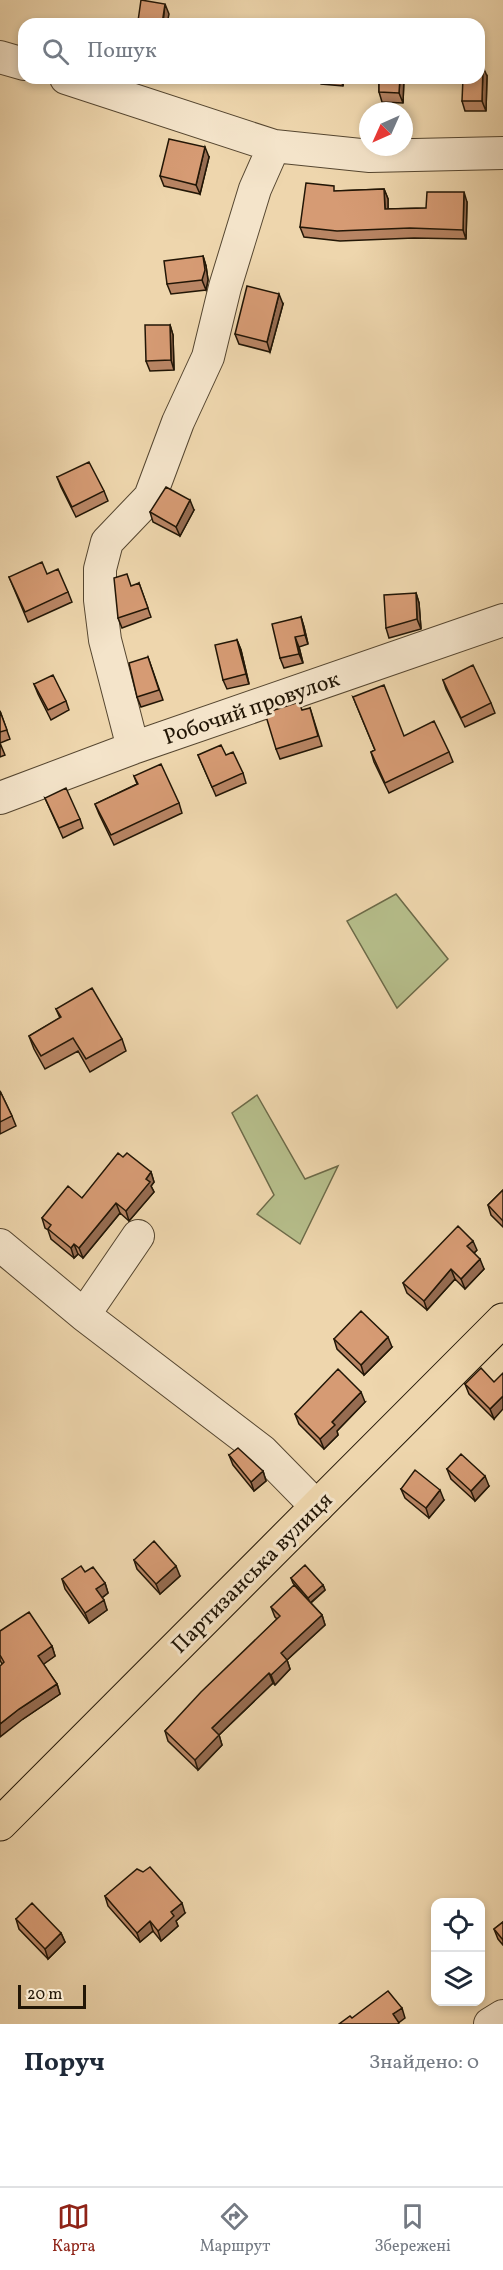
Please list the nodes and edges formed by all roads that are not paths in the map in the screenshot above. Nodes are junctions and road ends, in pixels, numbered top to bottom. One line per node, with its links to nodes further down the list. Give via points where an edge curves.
1 (0, 57): 2 (street)
2 (18, 62)
3 (84, 84): 4 (street)
4 (274, 146): 5 (street, via 370,156); 7 (street, via 255,189 208,357 150,497 108,542 100,569 105,640)
5 (503, 153)
6 (503, 620): 7 (street, Робочий провулок)
7 (133, 748): 8 (street, Робочий провулок)
8 (0, 798)
9 (138, 1236): 11 (street)
10 (0, 1245): 11 (street)
11 (84, 1315): 13 (street, via 262,1450)
12 (503, 1320): 13 (main road, Партизанська вулиця)
13 (317, 1507): 14 (main road, Партизанська вулиця)
14 (0, 1824)
15 (503, 2016): 16 (street)
16 (490, 2024)

